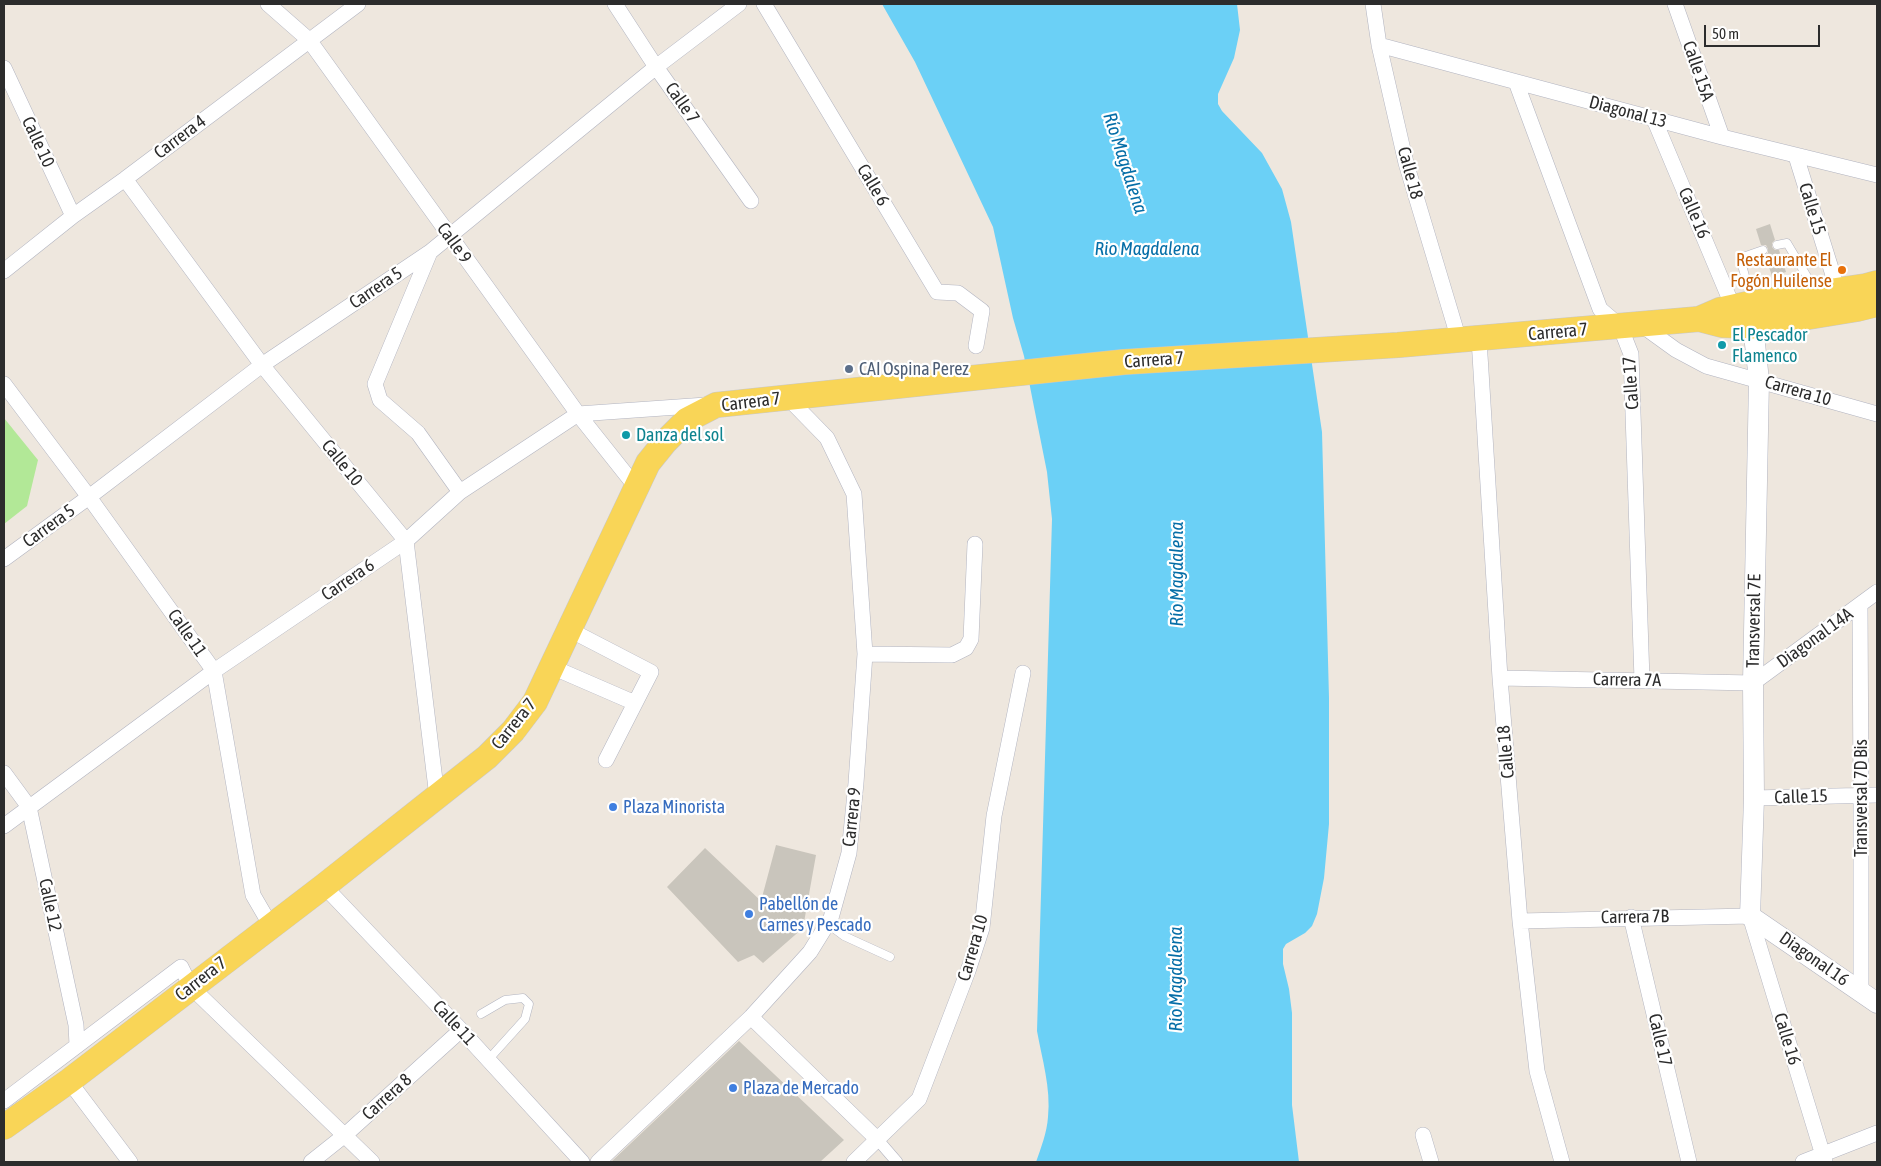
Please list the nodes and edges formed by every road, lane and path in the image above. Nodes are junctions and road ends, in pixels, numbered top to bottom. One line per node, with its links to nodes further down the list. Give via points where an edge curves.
1 (268, 4): 8 (street, Calle 9)
2 (358, 4): 8 (street, Carrera 4)
3 (616, 4): 10 (street, Calle 7)
4 (739, 4): 10 (street, Carrera 5)
5 (764, 4): 31 (street, Calle 6, via 937,292 958,293 982,311)
6 (1373, 4): 9 (street, Calle 18)
7 (1675, 4): 14 (street, Calle 15A)
8 (309, 40): 17 (street, Carrera 4); 20 (street, Calle 9)
9 (1380, 45): 12 (street, Diagonal 13); 30 (street, Calle 18, via 1406,163)
10 (656, 67): 18 (street, Calle 7); 20 (street, Carrera 5)
11 (4, 68): 19 (street, Calle 10)
12 (1516, 82): 13 (street, Diagonal 13); 29 (street, Calle 17, via 1600,309)
13 (1654, 119): 14 (street, Diagonal 13); 28 (street, Calle 16)
14 (1722, 138): 15 (street, Diagonal 13)
15 (1796, 156): 16 (street, Diagonal 13); 26 (street, Calle 15)
16 (1877, 175)
17 (125, 179): 19 (street, Carrera 4); 32 (street, Calle 10)
18 (751, 201)
19 (73, 216): 24 (street, Carrera 4)
20 (449, 236): 23 (street, Carrera 5); 37 (street, Calle 9)
21 (1777, 245): 26 (lane, via 1787,243)
22 (1763, 250): 28 (lane, via 1740,258)
23 (430, 252): 32 (street, Carrera 5); 40 (street, Calle 9, via 375,384 380,400 418,433)
24 (4, 272)
25 (1877, 283): 26 (main road, Carrera 7)
26 (1828, 292): 28 (main road, Carrera 7)
27 (1877, 304): 28 (main road, Carrera 7, via 1857,309)
28 (1746, 312): 29 (main road, Carrera 7, via 1720,310 1699,319); 33 (street, Transversal 7E)
29 (1630, 325): 30 (main road, Carrera 7); 33 (street, Carrera 10, via 1706,366); 53 (street, Calle 17)
30 (1469, 339): 35 (main road, Carrera 7, via 1124,362); 52 (street, Calle 18)
31 (976, 346)
32 (262, 364): 41 (street, Carrera 5); 42 (street, Calle 10)
33 (1758, 380): 38 (street, Carrera 10); 54 (street, Transversal 7E)
34 (4, 384): 41 (street, Calle 11)
35 (787, 397): 36 (main road, Carrera 7); 48 (street, Carrera 9, via 827,438 854,494)
36 (716, 404): 37 (street, Carrera 6); 39 (main road, Carrera 7, via 688,420 665,442 648,462)
37 (578, 414): 39 (street, Calle 9); 40 (street, Carrera 6)
38 (1877, 414)
39 (636, 486): 47 (main road, Carrera 7)
40 (460, 492): 42 (street, Carrera 6)
41 (89, 497): 44 (street, Carrera 5); 50 (street, Calle 11)
42 (406, 541): 50 (street, Carrera 6); 60 (street)
43 (975, 544): 48 (street, via 971,639 966,648 952,655)
44 (4, 559)
45 (1877, 592): 46 (street, Diagonal 14A)
46 (1860, 605): 54 (street, Diagonal 14A); 59 (street, Transversal 7D Bis)
47 (570, 630): 49 (main road, Carrera 7); 55 (street, via 651,672)
48 (865, 654): 68 (street, Carrera 9, via 849,853)
49 (552, 667): 55 (street); 60 (main road, Carrera 7, via 535,702 513,731 487,757)
50 (214, 671): 62 (street, Carrera 6); 69 (street, Calle 11, via 253,895)
51 (1023, 673): 85 (street, Carrera 10, via 994,816 982,928 919,1100)
52 (1500, 678): 53 (street, Carrera 7A); 67 (street, Calle 18)
53 (1642, 680): 54 (street, Carrera 7A)
54 (1753, 683): 61 (street, Transversal 7E)
55 (635, 703): 56 (street)
56 (606, 760)
57 (4, 772): 62 (street, Calle 12)
58 (1877, 794): 59 (street, Calle 15)
59 (1861, 795): 61 (street, Calle 15); 72 (street, Transversal 7D Bis)
60 (437, 797): 64 (main road, Carrera 7)
61 (1754, 798): 65 (street, Transversal 7E)
62 (29, 807): 63 (street, Carrera 6); 77 (street, Calle 12, via 76,1025)
63 (4, 826)
64 (324, 886): 69 (main road, Carrera 7); 76 (street, Calle 11)
65 (1750, 916): 66 (street, Carrera 7B); 72 (street, Diagonal 16); 86 (street, Calle 16)
66 (1631, 917): 67 (street, Carrera 7B); 96 (street, Calle 17)
67 (1520, 921): 95 (street, Calle 18, via 1537,1071)
68 (828, 924): 70 (lane, via 844,936); 75 (street, Carrera 9, via 810,952)
69 (271, 926): 71 (main road, Carrera 7)
70 (890, 957)
71 (186, 977): 77 (street, Carrera 7); 79 (main road, Carrera 7); 83 (street)
72 (1861, 992): 73 (street, Diagonal 16)
73 (1877, 1004)
74 (481, 1014): 78 (lane, via 505,1000 523,998 529,1004 525,1019)
75 (751, 1017): 85 (street); 91 (street, Carrera 9)
76 (461, 1030): 78 (street, Calle 11); 83 (street, Carrera 8)
77 (76, 1045): 80 (street, Carrera 7)
78 (488, 1060): 90 (street, Calle 11)
79 (69, 1081): 81 (main road, Carrera 7); 87 (street)
80 (4, 1101)
81 (4, 1127)
82 (1877, 1134): 86 (street)
83 (345, 1135): 88 (street, Carrera 8); 89 (street)
84 (1423, 1135): 94 (street)
85 (878, 1140): 92 (street, Carrera 10); 93 (street)
86 (1823, 1159): 97 (street)
87 (130, 1162)
88 (311, 1162)
89 (372, 1162)
90 (582, 1162)
91 (598, 1162)
92 (854, 1162)
93 (897, 1162)
94 (1431, 1162)
95 (1562, 1162)
96 (1689, 1162)
97 (1803, 1162)

